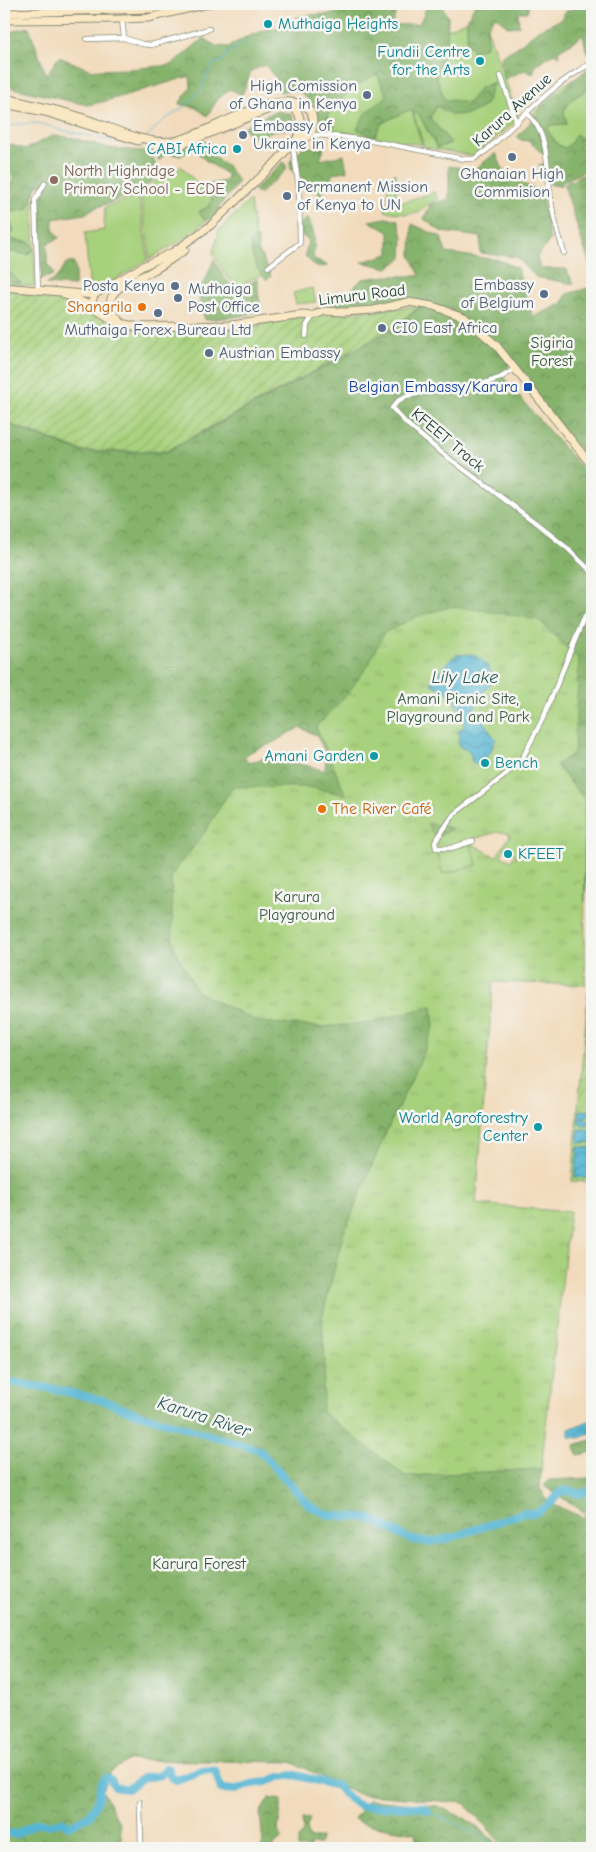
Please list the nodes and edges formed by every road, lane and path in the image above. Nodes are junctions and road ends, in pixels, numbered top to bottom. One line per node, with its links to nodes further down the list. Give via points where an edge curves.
1 (180, 4): 3 (main road, via 150,9)
2 (208, 4): 4 (main road, via 165,15)
3 (4, 13)
4 (122, 19): 5 (main road); 7 (street)
5 (4, 20)
6 (209, 30): 7 (street, via 151,44)
7 (124, 38): 8 (street)
8 (87, 39)
9 (592, 63): 13 (street, Karura Avenue, via 558,84)
10 (501, 76): 14 (street)
11 (4, 97): 16 (main road, via 76,115)
12 (4, 104): 16 (main road, via 45,112)
13 (526, 113): 14 (street, Karura Avenue); 19 (street, via 532,118 547,154 550,198)
14 (517, 123): 15 (street, Karura Avenue, via 471,160)
15 (308, 131): 16 (main road, via 297,111 282,105 182,145 161,146); 16 (main road, via 313,116 308,107 280,102 241,114 182,139); 17 (main road); 24 (main road, via 211,225 173,252)
16 (139, 140)
17 (293, 148): 20 (street, via 299,188 300,243); 25 (main road, via 200,238 153,271 120,288)
18 (45, 183): 22 (street, via 35,200)
19 (564, 253)
20 (268, 267)
21 (4, 287): 22 (main road)
22 (38, 291): 23 (main road)
23 (58, 292): 24 (main road); 26 (main road, Limuru Road)
24 (97, 294): 25 (main road, via 108,295); 26 (main road)
25 (111, 303): 27 (main road, via 106,311); 29 (main road, via 117,319)
26 (92, 306): 27 (main road, Limuru Road)
27 (99, 312): 29 (main road, Limuru Road)
28 (312, 316): 29 (main road, Limuru Road, via 231,325 148,328); 30 (street); 31 (main road, Limuru Road, via 324,311 374,310 408,302 433,306 464,317 496,345)
29 (125, 325)
30 (306, 336)
31 (515, 368): 32 (main road, Limuru Road); 33 (street, KFEET Track, via 500,378 473,387 406,396 392,408 438,450 567,548)
32 (592, 466)
33 (592, 572)
34 (592, 603): 35 (street, via 523,757 504,776 454,814 434,846 450,848)
35 (473, 841)
36 (588, 1517): 37 (street)
37 (592, 1521)
38 (140, 1802): 39 (street)
39 (141, 1848)

